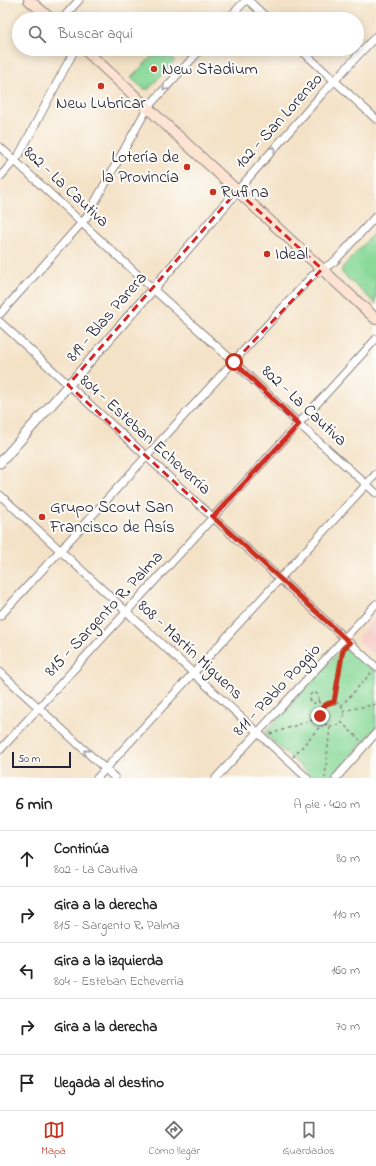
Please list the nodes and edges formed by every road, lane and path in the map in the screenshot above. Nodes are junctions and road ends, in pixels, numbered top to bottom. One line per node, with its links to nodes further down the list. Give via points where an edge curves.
1 (29, 0): 4 (main road)
2 (80, 0): 5 (street)
3 (247, 0): 6 (street); 7 (street)
4 (42, 12)
5 (69, 12)
6 (235, 12)
7 (260, 12)
8 (376, 36): 9 (street, 102 - San Lorenzo)
9 (364, 49)
10 (71, 56): 19 (street)
11 (92, 56): 16 (main road)
12 (195, 56): 16 (street, one-way to 16)
13 (308, 56): 15 (street)
14 (358, 56): 15 (street, 102 - San Lorenzo)
15 (335, 81): 17 (street); 21 (street, 102 - San Lorenzo, one-way to 15)
16 (148, 108): 21 (main road); 23 (street)
17 (376, 119)
18 (0, 147): 19 (street, 802 - La Cautiva)
19 (15, 160): 20 (street); 23 (street, 802 - La Cautiva)
20 (0, 177)
21 (237, 191): 24 (main road); 25 (street, 819 - Blas Parera)
22 (376, 216): 24 (street, via 334,261)
23 (82, 222): 25 (street, 802 - La Cautiva); 26 (street)
24 (322, 269): 27 (main road); 30 (street, via 312,276)
25 (153, 289): 30 (street, 802 - La Cautiva); 31 (street, 819 - Blas Parera)
26 (0, 314)
27 (376, 318)
28 (0, 322): 31 (street, 804 - Esteban Echeverría)
29 (376, 340): 32 (street, 815 - Sargento R. Palma)
30 (234, 362): 32 (street, 802 - La Cautiva); 33 (street)
31 (68, 385): 33 (street, 804 - Esteban Echeverría); 34 (street, 819 - Blas Parera)
32 (299, 424): 36 (street, 802 - La Cautiva); 39 (street, 815 - Sargento R. Palma)
33 (147, 456): 39 (street, 804 - Esteban Echeverría); 40 (street)
34 (0, 463)
35 (376, 474): 36 (street)
36 (367, 484): 37 (street, 802 - La Cautiva); 41 (street)
37 (376, 492)
38 (0, 495): 40 (street, 808 - Martín Miguens)
39 (213, 517): 41 (street, 804 - Esteban Echeverría); 43 (street, 815 - Sargento R. Palma)
40 (61, 550): 43 (street, 808 - Martín Miguens); 44 (street)
41 (280, 578): 45 (street, 804 - Esteban Echeverría); 48 (street)
42 (376, 604): 45 (street, 811 - Pablo Poggio)
43 (126, 611): 48 (street, 808 - Martín Miguens); 54 (street, 815 - Sargento R. Palma)
44 (0, 616)
45 (348, 640): 46 (street, 804 - Esteban Echeverría); 50 (path, via 343,649); 61 (street, 811 - Pablo Poggio)
46 (376, 667): 53 (path)
47 (0, 672): 54 (street)
48 (193, 672): 61 (street, 808 - Martín Miguens); 65 (street)
49 (318, 701): 49 (path, via 318,695 310,695 311,702); 52 (path)
50 (334, 702): 52 (path); 53 (path)
51 (376, 704): 55 (path)
52 (323, 706): 56 (path)
53 (341, 706): 55 (path)
54 (38, 708): 63 (street, 815 - Sargento R. Palma); 65 (street, one-way to 54)
55 (343, 711): 58 (path, via 344,717)
56 (321, 717): 57 (path); 61 (path)
57 (324, 722): 59 (path); 64 (path)
58 (341, 722): 59 (path); 62 (path)
59 (330, 726): 70 (path)
60 (376, 733): 62 (street)
61 (260, 735): 64 (street, 808 - Martín Miguens); 68 (street, 811 - Pablo Poggio)
62 (364, 745): 71 (street)
63 (0, 750)
64 (289, 761): 69 (street, 808 - Martín Miguens)
65 (105, 769): 66 (street); 67 (street)
66 (97, 778)
67 (115, 778)
68 (216, 778)
69 (308, 778)
70 (325, 778)
71 (336, 778)

